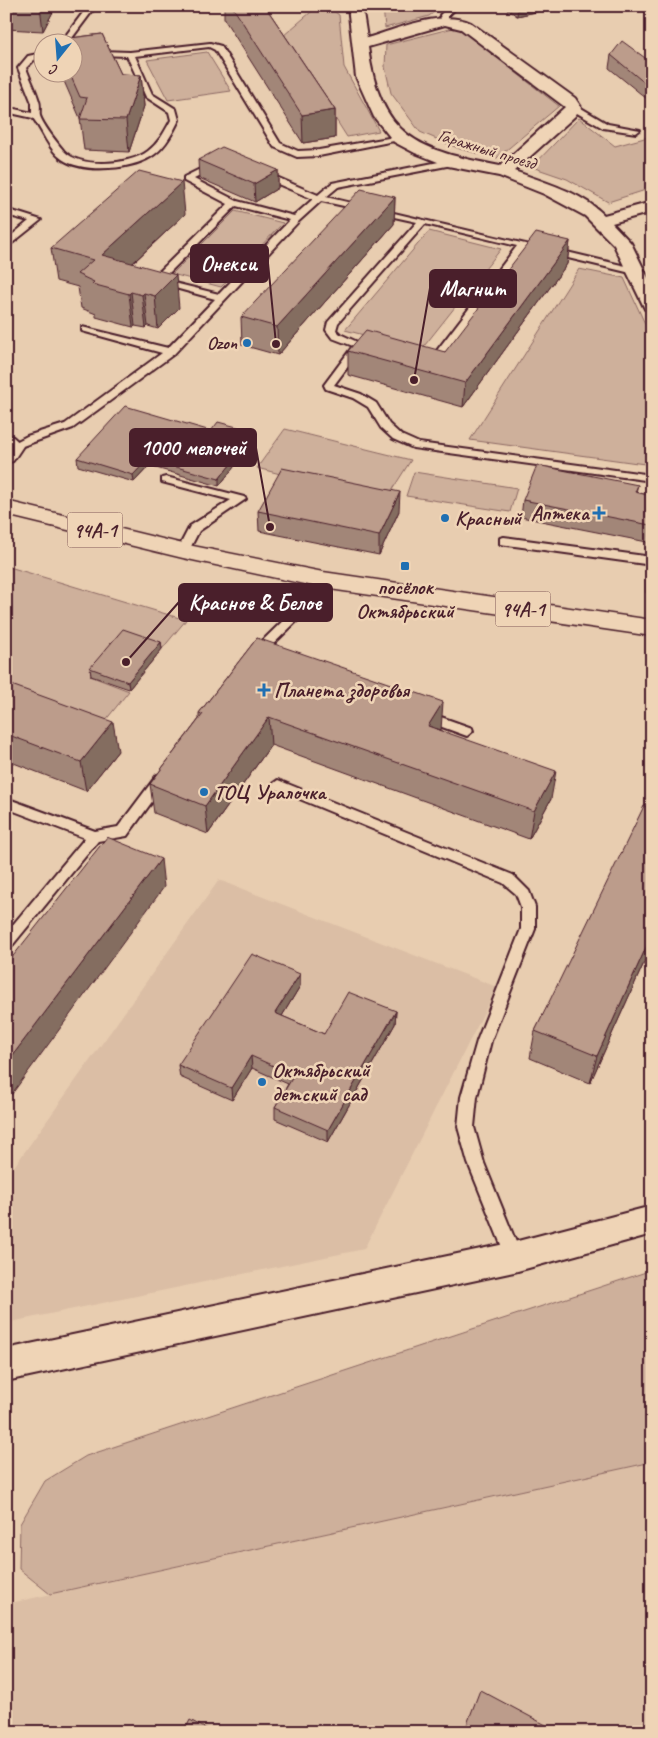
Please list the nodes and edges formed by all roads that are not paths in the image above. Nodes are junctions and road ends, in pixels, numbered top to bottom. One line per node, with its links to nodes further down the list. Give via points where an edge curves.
1 (92, 6): 5 (lane)
2 (454, 6): 4 (lane, via 444,15)
3 (354, 7): 6 (street, Гаражный проезд)
4 (445, 21): 6 (street); 10 (street, via 466,26)
5 (72, 32)
6 (362, 44): 14 (street, Гаражный проезд, via 364,77 382,117)
7 (82, 52): 8 (lane)
8 (130, 54): 12 (lane, via 149,95 173,111 175,120 150,154 123,164 76,162 64,156); 14 (lane, via 200,45 218,48 277,145 290,152 319,153)
9 (32, 58): 12 (lane, via 22,68 36,104)
10 (573, 107): 13 (lane, via 606,126); 18 (street)
11 (6, 109): 12 (lane)
12 (36, 116)
13 (636, 130)
14 (400, 139): 16 (street, Гаражный проезд)
15 (225, 159): 20 (lane, via 187,179)
16 (454, 162): 18 (street, Гаражный проезд); 19 (lane, via 334,184)
17 (250, 169): 19 (lane)
18 (503, 172): 25 (street, Гаражный проезд, via 573,201)
19 (318, 198): 23 (lane); 24 (lane)
20 (234, 203): 23 (lane); 29 (lane, via 154,281)
21 (652, 207): 25 (street)
22 (6, 212): 26 (lane, via 36,220)
23 (296, 219): 29 (lane)
24 (424, 221): 27 (lane); 35 (lane, via 333,322 331,330 336,336 364,346 329,384 334,390 357,396 372,405 396,437 417,446)
25 (602, 221): 28 (street, Гаражный проезд, via 622,243)
26 (6, 245)
27 (522, 245): 28 (lane); 33 (lane, via 439,355)
28 (635, 271): 30 (street, Гаражный проезд)
29 (222, 298): 32 (lane)
30 (652, 305)
31 (85, 329): 32 (lane)
32 (170, 352): 34 (lane, via 69,426)
33 (416, 360)
34 (8, 448)
35 (652, 478)
36 (166, 480): 39 (lane, via 240,499 194,529)
37 (6, 508): 39 (main road, 94А-1)
38 (504, 541): 40 (lane)
39 (183, 551): 41 (main road, 94А-1)
40 (652, 561)
41 (323, 580): 42 (main road, 94А-1); 43 (lane, via 298,613 250,660)
42 (652, 628)
43 (272, 663)
44 (411, 712): 45 (lane)
45 (467, 731)
46 (170, 768): 49 (lane, via 122,832)
47 (278, 785): 52 (lane, via 508,879 522,891 528,907 528,929 484,1041 469,1097 466,1126 476,1163)
48 (6, 803): 49 (lane)
49 (94, 836): 50 (lane)
50 (6, 943)
51 (652, 1220): 52 (street)
52 (514, 1257): 53 (street)
53 (6, 1365)

